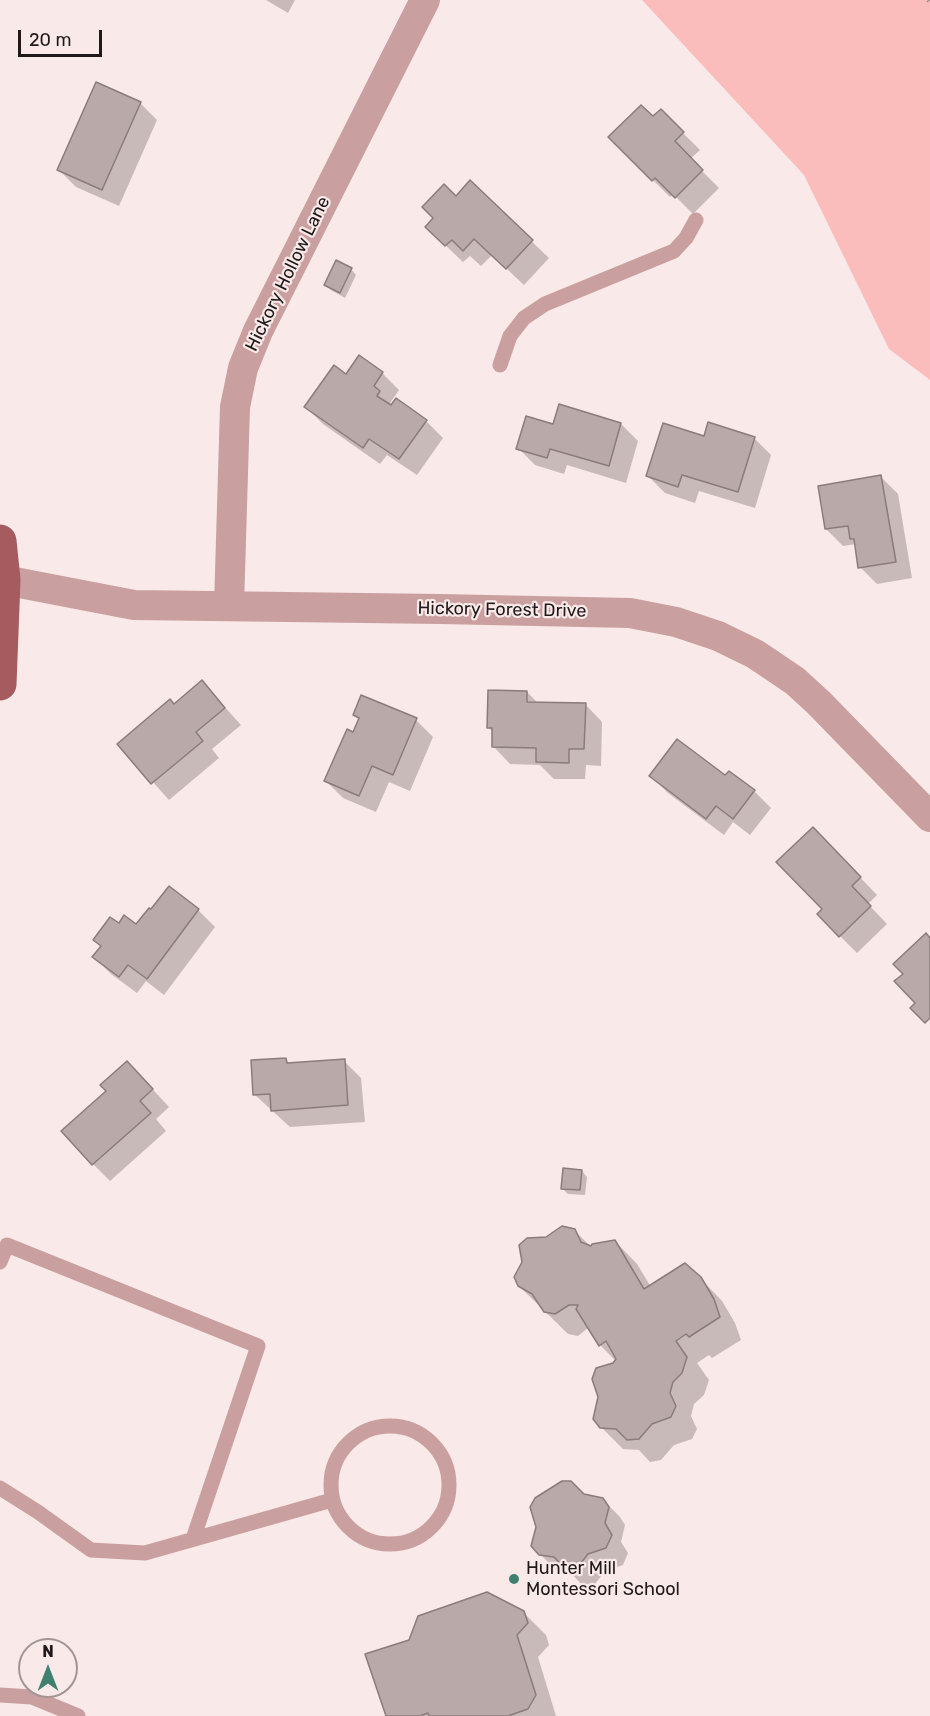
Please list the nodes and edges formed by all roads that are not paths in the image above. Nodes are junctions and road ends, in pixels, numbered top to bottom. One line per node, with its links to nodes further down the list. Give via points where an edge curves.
1 (425, 0): 6 (street, Hickory Hollow Lane, via 243,368 235,407)
2 (696, 220): 3 (lane, via 674,250 545,304 524,318 510,336)
3 (500, 365)
4 (0, 541): 5 (main road)
5 (4, 580): 6 (street, Hickory Forest Drive, via 134,605); 7 (main road)
6 (229, 606): 8 (street, Hickory Forest Drive, via 630,613 676,622 755,654 795,681)
7 (0, 684)
8 (930, 817)
9 (0, 1262): 12 (lane, via 7,1245 258,1346)
10 (0, 1488): 12 (lane, via 91,1550 145,1553)
11 (332, 1500): 11 (lane, via 340,1518 353,1532 371,1541 409,1542 440,1518 449,1481 445,1462 419,1434 400,1427 362,1433 336,1461 331,1480); 12 (lane)
12 (193, 1539)
13 (0, 1695): 14 (lane, via 32,1697)
14 (78, 1716)

